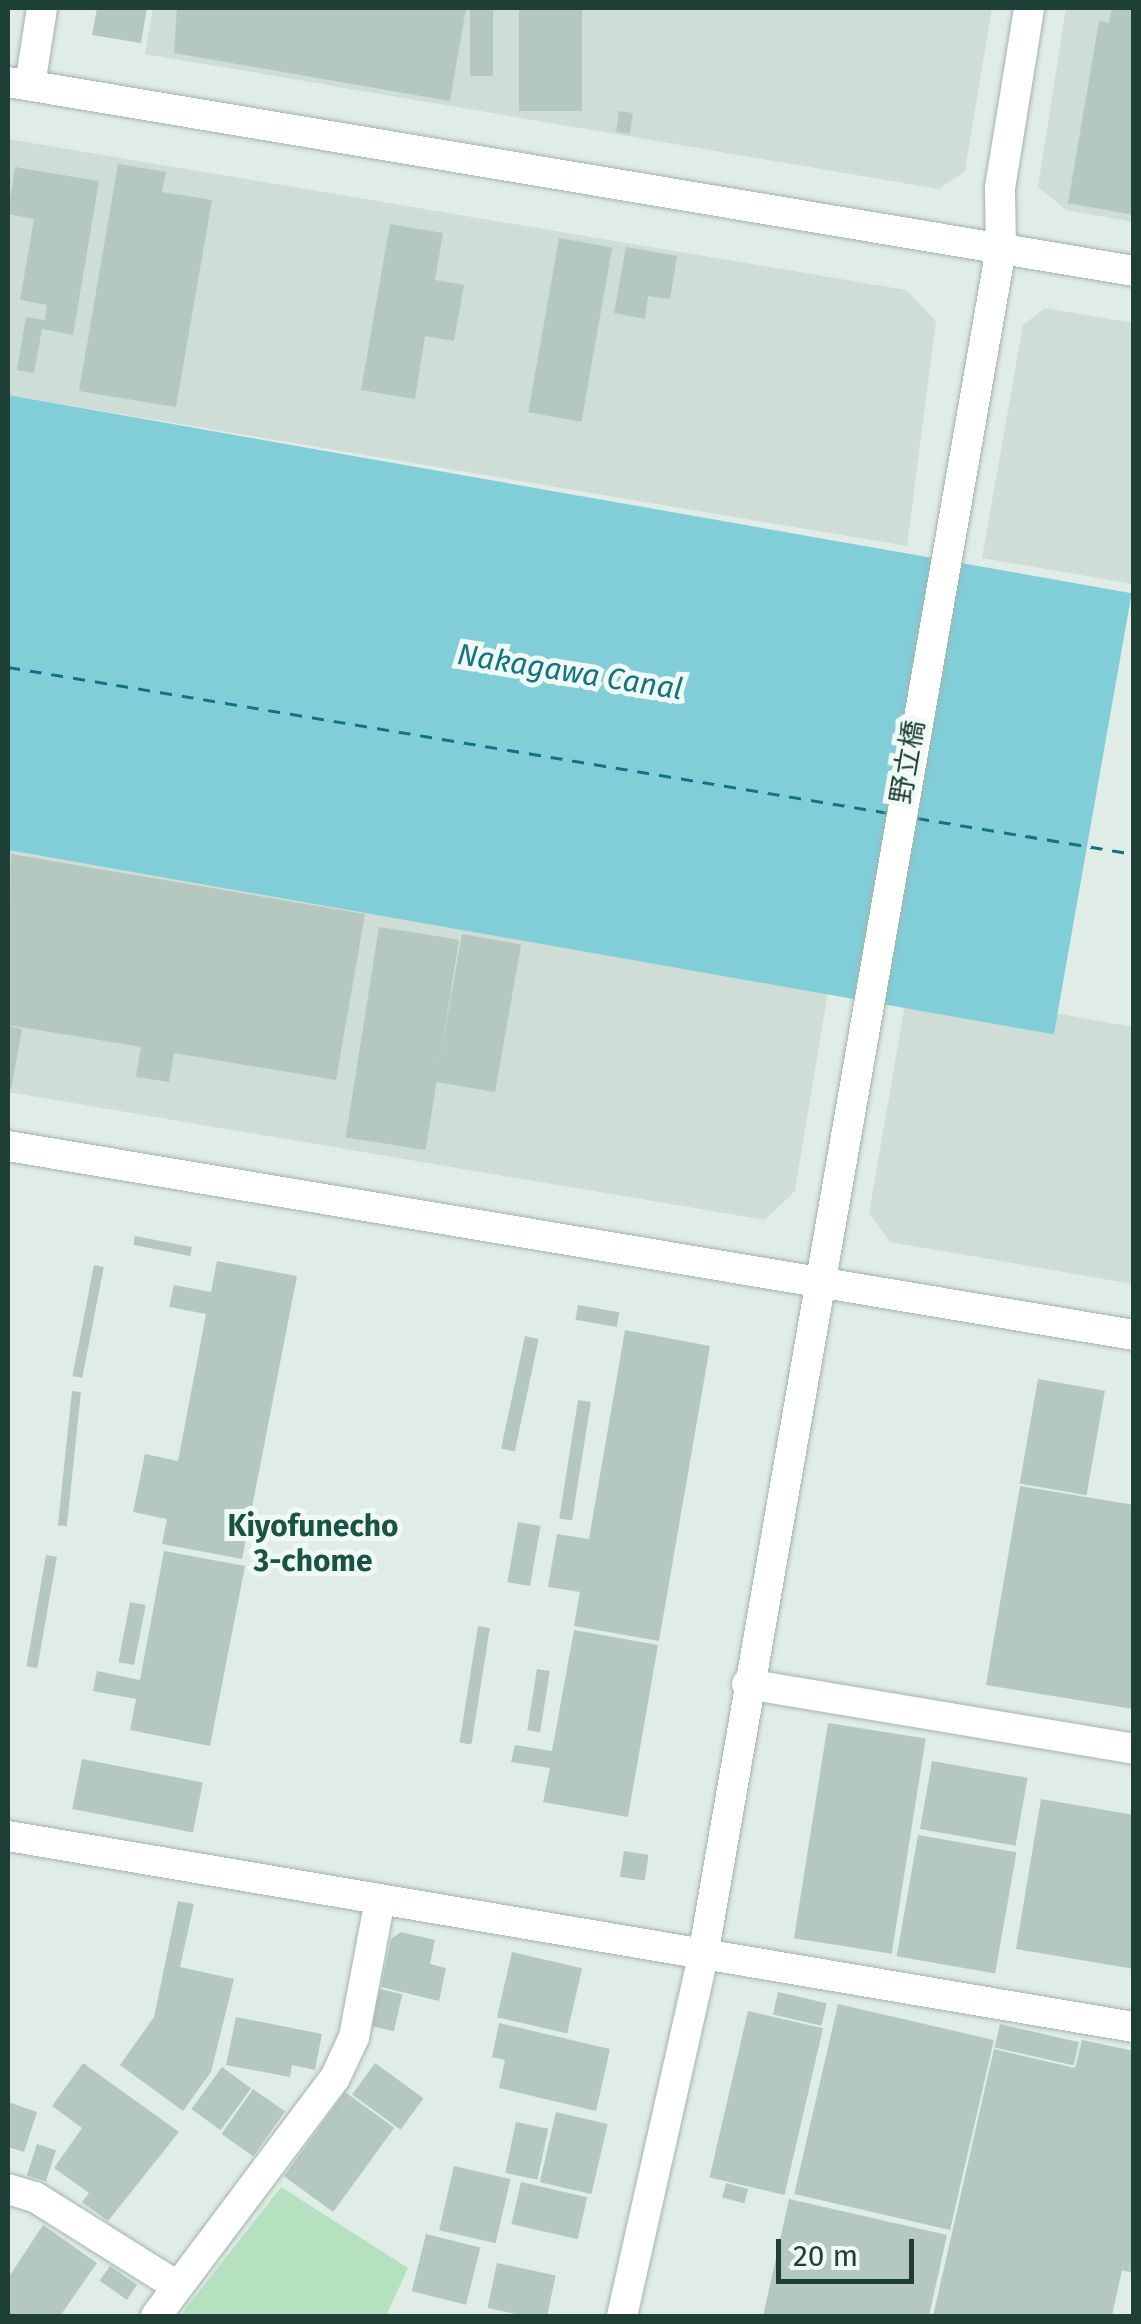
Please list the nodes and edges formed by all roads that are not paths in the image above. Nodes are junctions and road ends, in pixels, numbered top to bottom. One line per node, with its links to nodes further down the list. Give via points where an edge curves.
1 (42, 8): 3 (street)
2 (1029, 8): 4 (street, 野立橋, via 1000,188)
3 (18, 83): 4 (street)
4 (1001, 248): 5 (street); 7 (street, 野立橋)
5 (1134, 271)
6 (8, 1146): 7 (street)
7 (816, 1282): 8 (street); 9 (street, 野立橋)
8 (1134, 1335)
9 (747, 1684): 10 (street); 13 (street, 野立橋)
10 (1134, 1750)
11 (8, 1836): 12 (street)
12 (380, 1900): 13 (street); 16 (street, via 354,2037 335,2078)
13 (703, 1956): 14 (street); 18 (street, 野立橋)
14 (1134, 2027)
15 (8, 2190): 16 (street, via 35,2198)
16 (177, 2286): 17 (street)
17 (156, 2316)
18 (622, 2316)

